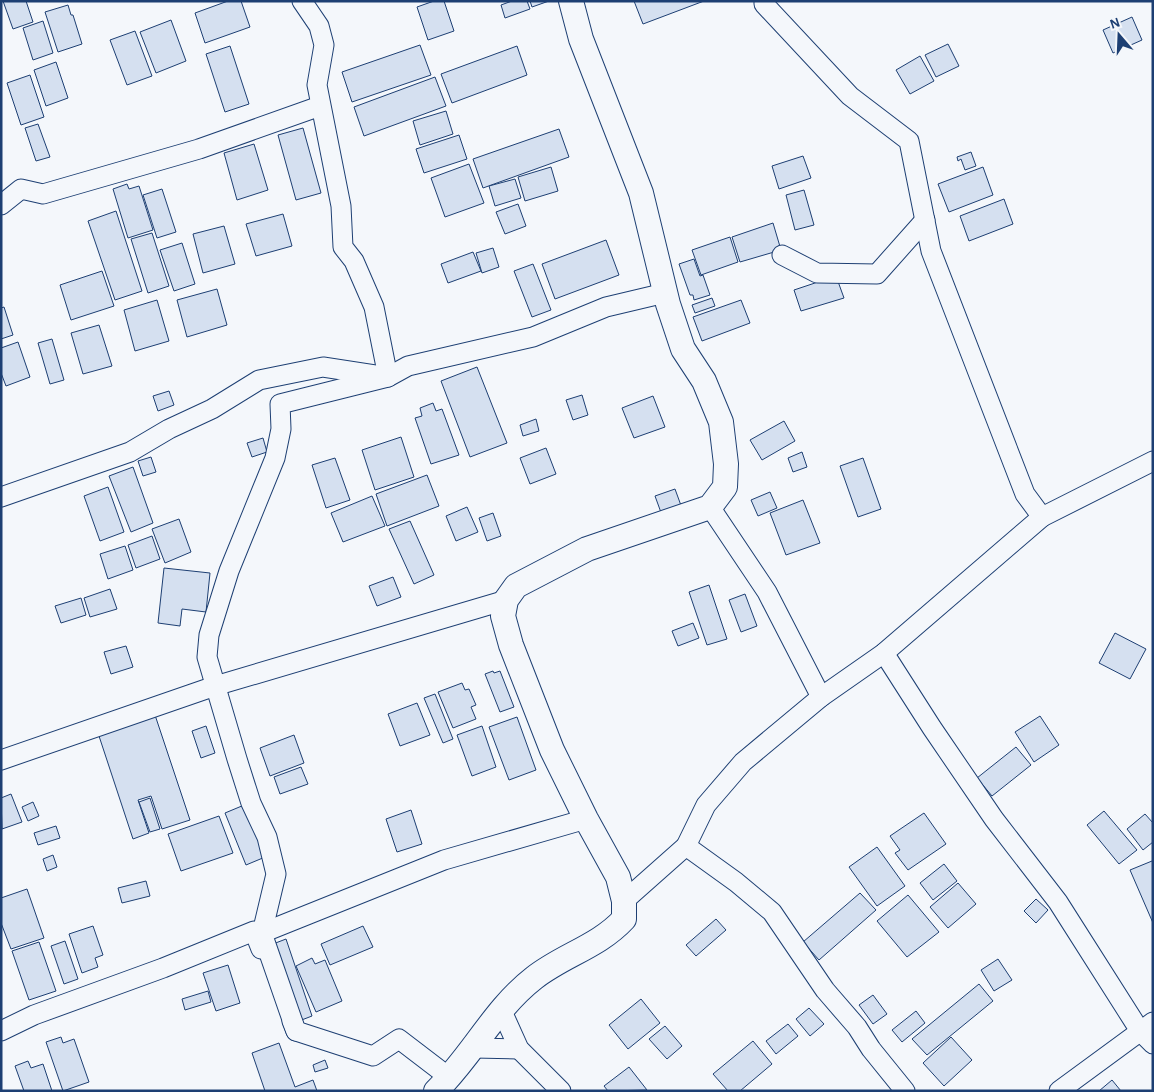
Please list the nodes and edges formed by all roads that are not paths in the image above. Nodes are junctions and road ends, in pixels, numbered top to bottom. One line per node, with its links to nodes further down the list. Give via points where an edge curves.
1 (302, 1): 4 (street, via 319,26 324,45 317,85)
2 (571, 1): 8 (street, via 582,39 641,193)
3 (764, 1): 6 (street, via 850,96 909,141)
4 (320, 106): 5 (street, via 199,149 43,194 21,189); 9 (street, via 341,206 343,247 354,261 374,307)
5 (1, 205)
6 (925, 220): 7 (street, via 877,274 817,273); 13 (street, via 931,251 1025,494)
7 (782, 255)
8 (665, 293): 9 (street, via 606,306 533,337 408,366); 12 (street, via 684,349 704,381 721,422 725,487)
9 (388, 377): 11 (street, via 323,367 259,380 130,452); 16 (street, via 280,404 281,429 276,458 229,571 209,636 207,657)
10 (1153, 461): 13 (street)
11 (1, 497)
12 (710, 507): 14 (street, via 587,549 516,586); 17 (street, via 767,592)
13 (1042, 517): 15 (street)
14 (506, 600): 16 (street); 19 (street, via 503,616 511,645 552,750)
15 (884, 653): 17 (street); 26 (street, via 994,819 1058,902)
16 (215, 686): 18 (street); 22 (street, via 251,804 267,837 276,874)
17 (821, 697): 20 (street, via 744,762 706,805)
18 (1, 760)
19 (586, 818): 21 (street, via 618,876); 22 (street, via 444,860)
20 (686, 846): 21 (street); 31 (street, via 772,912 825,990)
21 (624, 902): 23 (street, via 624,919 610,934 535,977)
22 (262, 933): 25 (street)
23 (501, 1009): 27 (street); 28 (street)
24 (1, 1031): 25 (street, via 34,1015 254,932)
25 (296, 1031): 29 (street, via 373,1056 399,1039)
26 (1149, 1032): 32 (street)
27 (474, 1048): 28 (street); 29 (street)
28 (519, 1049): 30 (street)
29 (443, 1084)
30 (561, 1091)
31 (905, 1091)
32 (1059, 1091)

